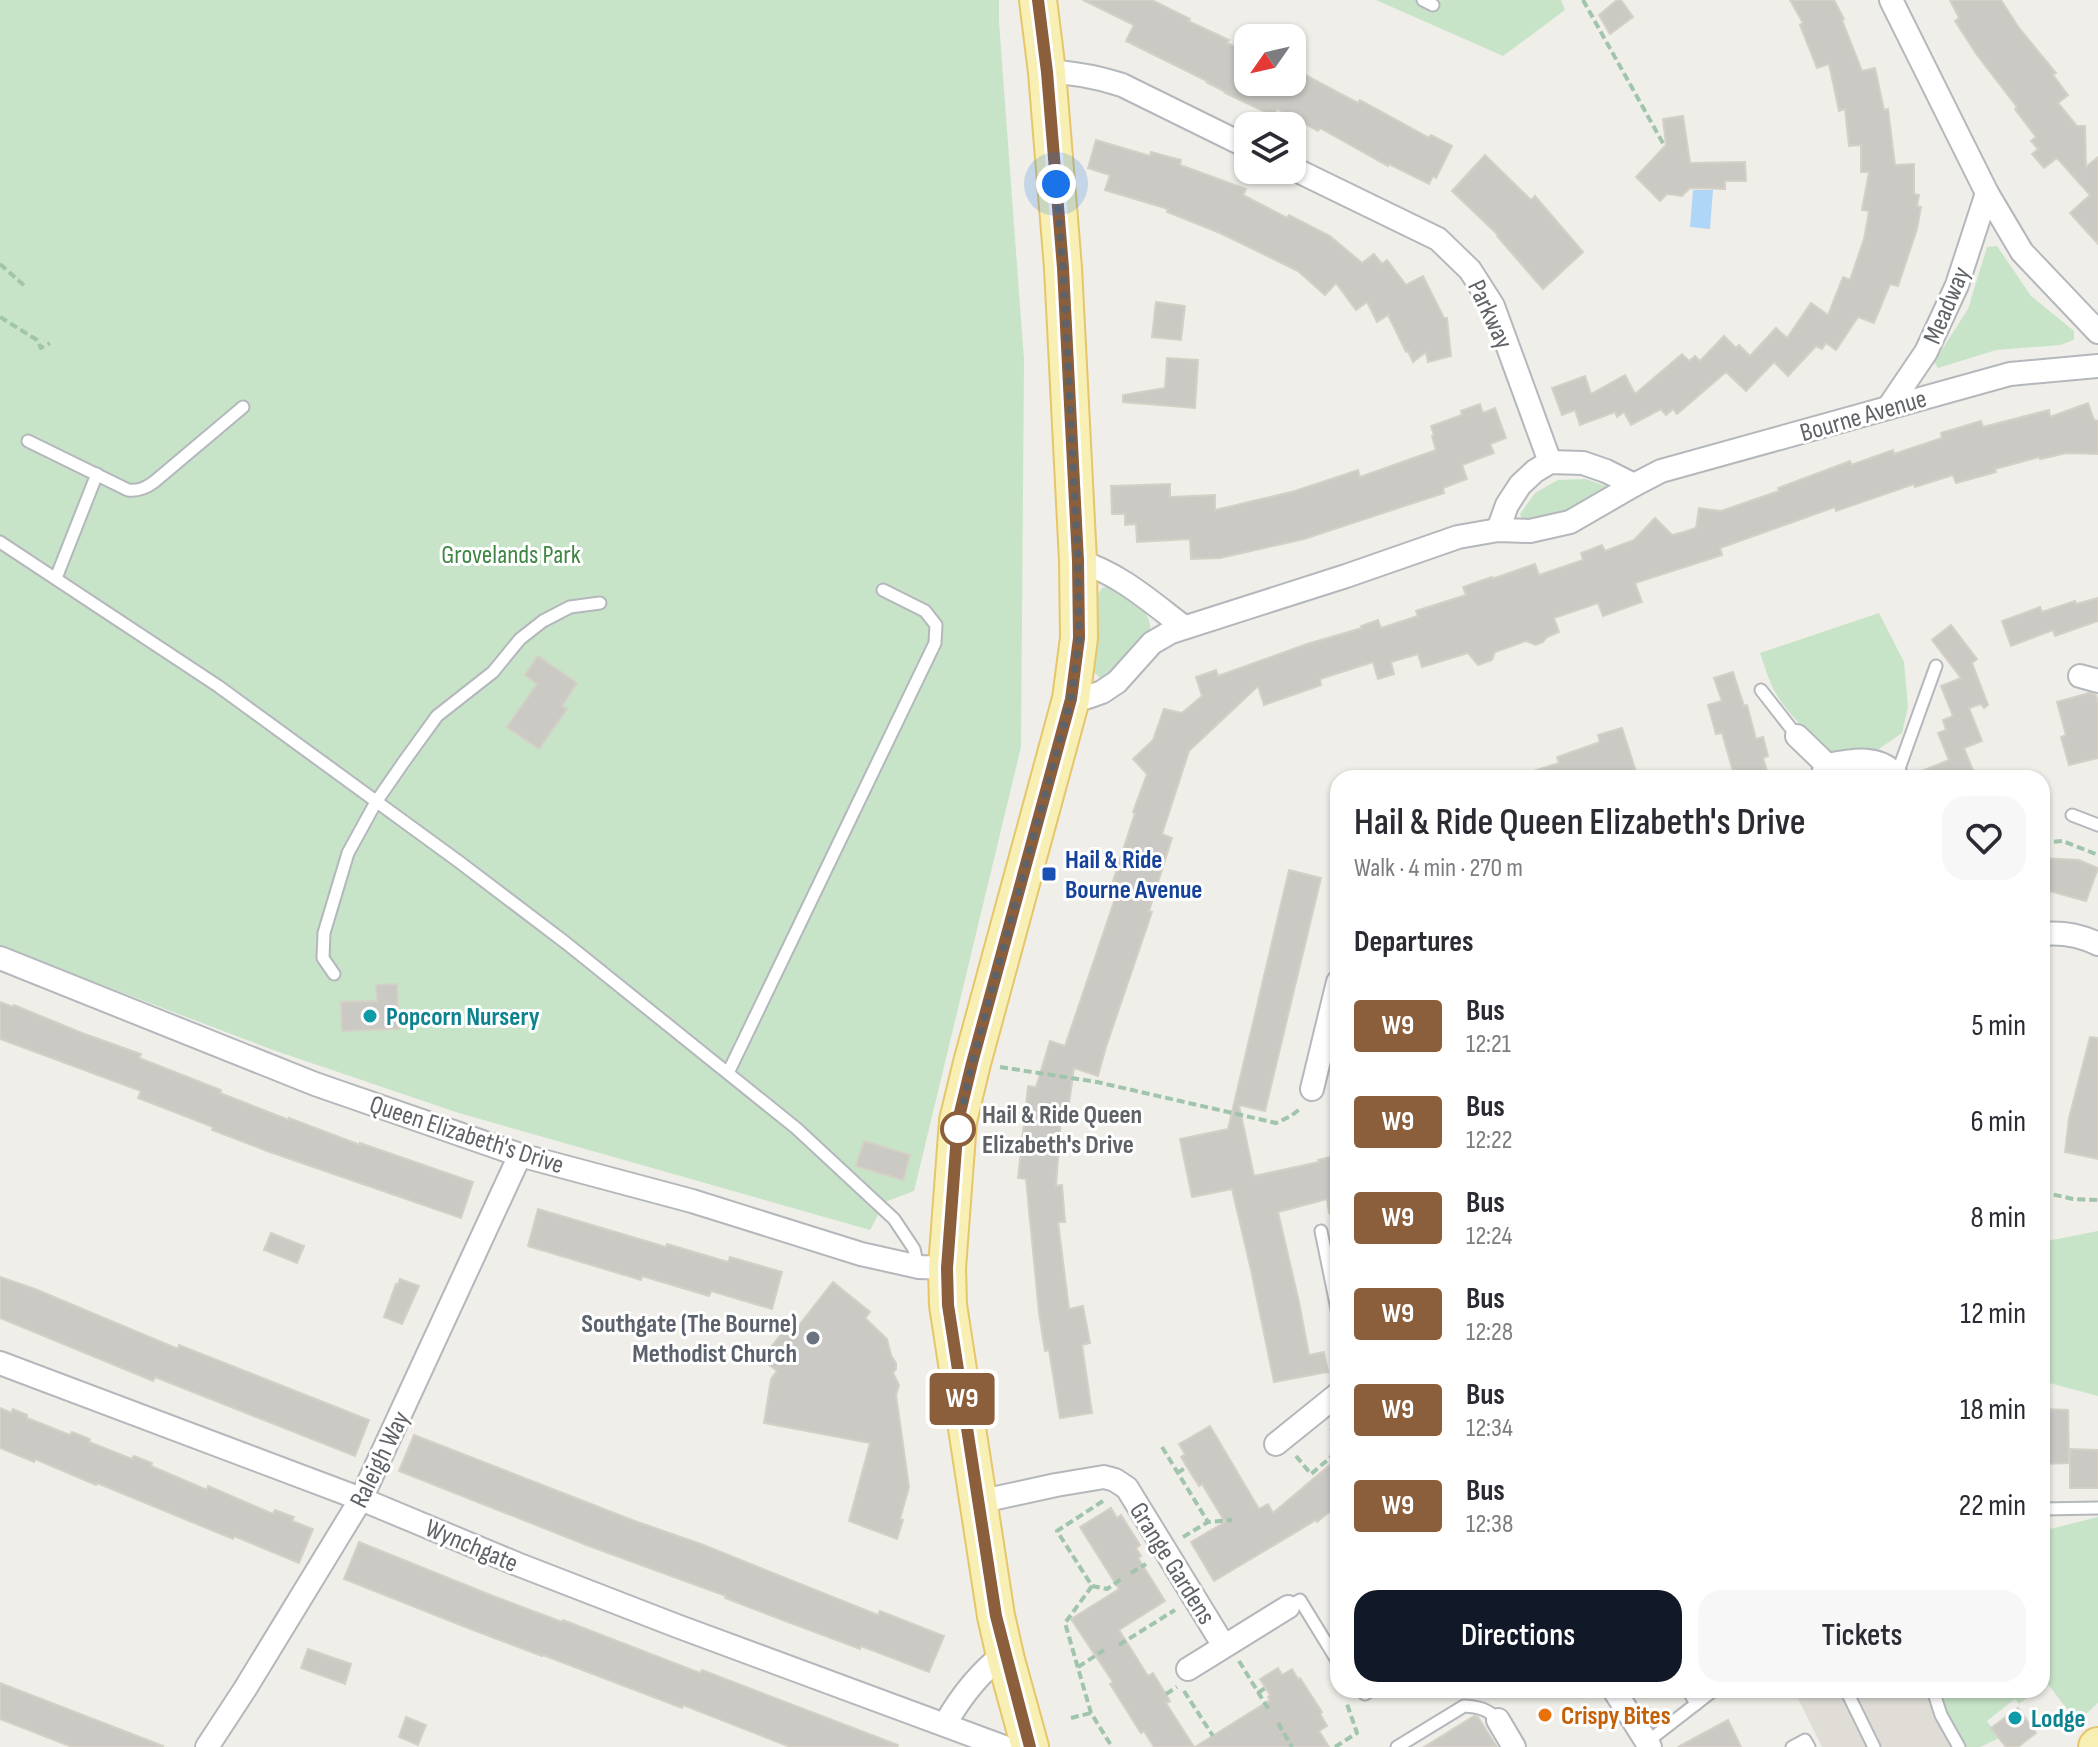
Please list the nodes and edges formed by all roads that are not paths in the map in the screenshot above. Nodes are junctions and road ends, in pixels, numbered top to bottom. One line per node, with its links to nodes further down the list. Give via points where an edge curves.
1 (1038, 0): 3 (main road)
2 (1891, 0): 6 (street)
3 (1047, 72): 4 (street, via 1122,85); 17 (main road)
4 (1234, 140)
5 (1306, 175): 12 (street, Parkway, via 1438,239 1470,270 1493,306)
6 (1987, 193): 7 (street, via 2022,252); 10 (street, Meadway, via 1939,325)
7 (2098, 332)
8 (2098, 366): 10 (street, Bourne Avenue, via 2010,374)
9 (243, 407): 13 (lane, via 145,488 128,490)
10 (1888, 408): 14 (street, Bourne Avenue, via 1661,471)
11 (28, 441): 13 (lane)
12 (1550, 462): 14 (street, via 1583,463); 15 (street, via 1520,485)
13 (97, 474): 18 (lane)
14 (1634, 485): 15 (street, Bourne Avenue, via 1570,522 1530,531)
15 (1498, 530): 21 (street, Bourne Avenue, via 1458,537)
16 (0, 542): 18 (lane)
17 (1078, 561): 21 (street, via 1109,573); 24 (main road, via 1079,638)
18 (56, 578): 30 (lane, via 218,686)
19 (883, 590): 38 (lane, via 925,611 936,625 935,643)
20 (600, 603): 30 (lane, via 570,607 520,639 493,672 437,716)
21 (1184, 627): 24 (street, Bourne Avenue, via 1152,643 1102,692)
22 (1936, 666): 29 (lane)
23 (1761, 690): 25 (lane)
24 (1071, 699): 42 (main road, via 972,1063)
25 (1797, 736): 26 (street)
26 (1823, 770)
27 (1827, 770): 28 (street, via 1853,760 1881,762)
28 (1890, 770)
29 (1899, 770)
30 (376, 802): 36 (lane, via 348,853 324,933 323,958); 38 (lane, via 566,943)
31 (2072, 815): 32 (lane)
32 (2098, 825)
33 (2050, 933): 34 (street, via 2082,936)
34 (2098, 944)
35 (0, 958): 40 (street, Queen Elizabeth's Drive, via 315,1084)
36 (334, 974)
37 (1330, 1017): 39 (street)
38 (728, 1073): 42 (lane, via 894,1219)
39 (1312, 1089)
40 (520, 1155): 42 (street, Queen Elizabeth's Drive, via 861,1254); 47 (street, Raleigh Way)
41 (1321, 1231): 43 (lane)
42 (933, 1268): 48 (main road, via 948,1305)
43 (1330, 1275)
44 (0, 1363): 47 (street, Wynchgate)
45 (1330, 1400): 46 (street)
46 (1279, 1441)
47 (361, 1499): 63 (street, Wynchgate, via 575,1587); 65 (street, Raleigh Way)
48 (978, 1502): 52 (street, Grange Gardens, via 1104,1477 1115,1480 1125,1487); 54 (main road)
49 (2098, 1508): 50 (lane)
50 (2050, 1509)
51 (1288, 1607): 52 (street, Grange Gardens); 53 (lane, via 1300,1600)
52 (1226, 1645): 55 (street, Grange Gardens)
53 (1330, 1649)
54 (1004, 1654): 63 (street, via 989,1665); 67 (main road)
55 (1184, 1677)
56 (1619, 1698): 64 (street)
57 (1693, 1698): 61 (lane)
58 (1704, 1698): 61 (lane)
59 (1850, 1698): 72 (lane)
60 (1936, 1698): 73 (lane)
61 (1696, 1704): 64 (lane)
62 (1498, 1720): 68 (lane, via 1490,1712 1464,1706); 69 (street)
63 (945, 1724): 66 (street, Wynchgate)
64 (1648, 1745)
65 (207, 1747)
66 (1004, 1747)
67 (1028, 1747)
68 (1397, 1747)
69 (1514, 1747)
70 (1792, 1747): 71 (lane, via 1805,1740)
71 (1809, 1747)
72 (1874, 1747)
73 (1959, 1747)

